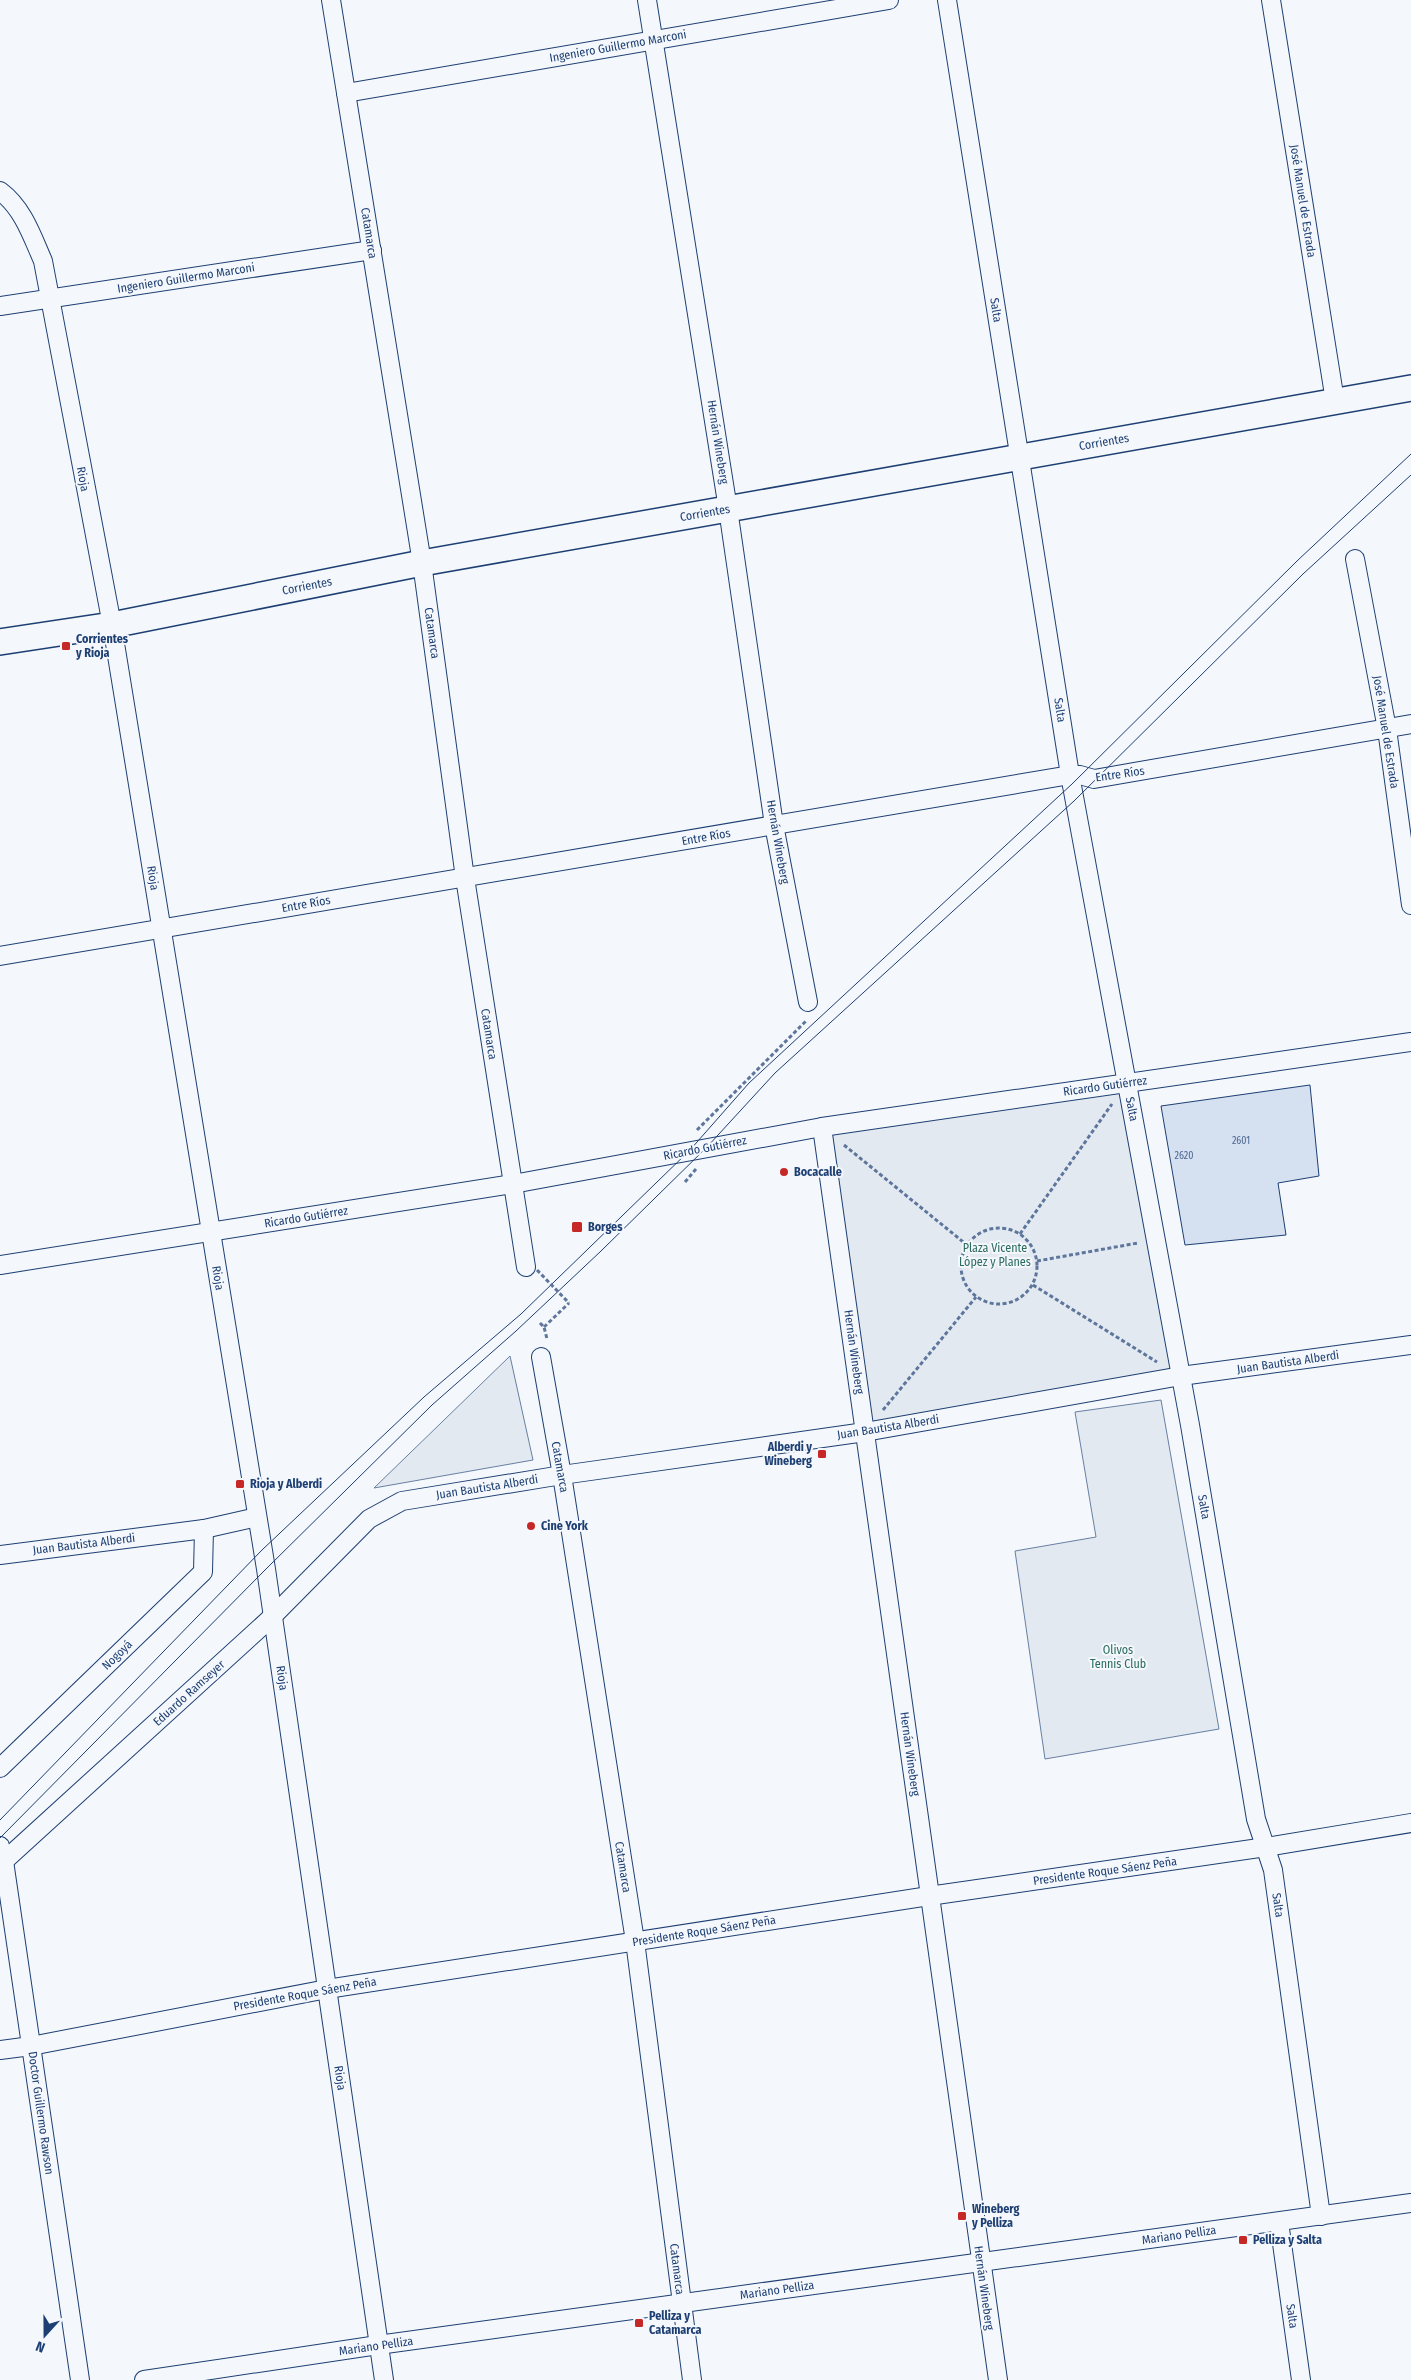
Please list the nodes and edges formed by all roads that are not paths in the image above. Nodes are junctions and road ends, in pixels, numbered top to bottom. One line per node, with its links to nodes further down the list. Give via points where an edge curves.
1 (331, 0): 7 (street, Catamarca)
2 (647, 0): 6 (street, Hernán Wineberg)
3 (889, 0): 6 (street, Ingeniero Guillermo Marconi)
4 (946, 0): 14 (street, Salta)
5 (1271, 0): 13 (street, José Manuel de Estrada)
6 (654, 40): 7 (street, Ingeniero Guillermo Marconi); 15 (street, Hernán Wineberg)
7 (346, 93): 9 (street, Catamarca)
8 (0, 192): 10 (street, Rioja, via 7,196 27,222 43,261)
9 (372, 250): 10 (street, Ingeniero Guillermo Marconi); 17 (street, Catamarca)
10 (48, 299): 11 (street, Ingeniero Guillermo Marconi); 18 (street, Rioja)
11 (0, 306)
12 (1411, 388): 13 (street, Corrientes)
13 (1335, 402): 14 (street, Corrientes)
14 (1019, 457): 15 (street, Corrientes); 22 (street, Salta)
15 (728, 509): 17 (street, Corrientes); 23 (street, Hernán Wineberg)
16 (1355, 559): 21 (street, José Manuel de Estrada)
17 (422, 563): 18 (street, Corrientes); 24 (street, Catamarca)
18 (112, 625): 19 (street, Corrientes); 26 (street, Rioja)
19 (0, 642)
20 (1411, 724): 21 (street, Entre Ríos)
21 (1387, 729): 22 (street, Entre Ríos, via 1094,780); 25 (street, José Manuel de Estrada)
22 (1070, 775): 23 (street, Entre Ríos); 30 (street, Salta)
23 (774, 825): 24 (street, Entre Ríos); 28 (street, Hernán Wineberg)
24 (465, 878): 26 (street, Entre Ríos); 32 (street, Catamarca)
25 (1411, 905)
26 (161, 929): 27 (street, Entre Ríos); 33 (street, Rioja)
27 (0, 956)
28 (808, 1002)
29 (1411, 1042): 30 (street, Ricardo Gutiérrez)
30 (1127, 1083): 31 (street, Ricardo Gutiérrez); 38 (street, Salta)
31 (822, 1127): 32 (street, Ricardo Gutiérrez); 39 (street, Hernán Wineberg)
32 (513, 1184): 33 (street, Ricardo Gutiérrez); 35 (street, Catamarca)
33 (211, 1232): 34 (street, Ricardo Gutiérrez); 41 (street, Rioja)
34 (0, 1265)
35 (532, 1268)
36 (1411, 1345): 38 (street, Juan Bautista Alberdi)
37 (540, 1357): 40 (street, Catamarca)
38 (1181, 1376): 39 (street, Juan Bautista Alberdi); 48 (street, Salta, via 1256,1819)
39 (865, 1432): 40 (street, Juan Bautista Alberdi); 50 (street, Hernán Wineberg)
40 (562, 1475): 42 (street, Juan Bautista Alberdi, via 402,1501); 51 (street, Catamarca)
41 (257, 1517): 43 (street, Juan Bautista Alberdi); 45 (street, Rioja)
42 (369, 1519): 45 (street, Eduardo Ramseyer)
43 (204, 1529): 44 (street, Juan Bautista Alberdi); 46 (street, Nogoyá, via 203,1572)
44 (0, 1555)
45 (273, 1616): 49 (street, Eduardo Ramseyer); 52 (street, Rioja)
46 (0, 1768)
47 (1411, 1823): 48 (street, Presidente Roque Sáenz Peña)
48 (1266, 1847): 50 (street, Presidente Roque Sáenz Peña); 56 (street, Salta, via 1273,1870)
49 (2, 1853): 53 (street, Doctor Guillermo Rawson)
50 (929, 1896): 51 (street, Presidente Roque Sáenz Peña); 58 (street, Hernán Wineberg)
51 (635, 1941): 52 (street, Presidente Roque Sáenz Peña); 59 (street, Catamarca)
52 (327, 1989): 53 (street, Presidente Roque Sáenz Peña); 60 (street, Rioja)
53 (31, 2046): 54 (street, Presidente Roque Sáenz Peña); 61 (street, Doctor Guillermo Rawson)
54 (0, 2050)
55 (1411, 2203): 56 (street, Mariano Pelliza)
56 (1321, 2216): 57 (street, Mariano Pelliza)
57 (1279, 2222): 58 (street, Mariano Pelliza); 66 (street, Salta)
58 (980, 2262): 59 (street, Mariano Pelliza); 65 (street, Hernán Wineberg)
59 (681, 2303): 60 (street, Mariano Pelliza); 64 (street, Catamarca)
60 (378, 2345): 62 (street, Mariano Pelliza); 63 (street, Rioja)
61 (80, 2380)
62 (144, 2380)
63 (384, 2380)
64 (692, 2380)
65 (998, 2380)
66 (1301, 2380)

